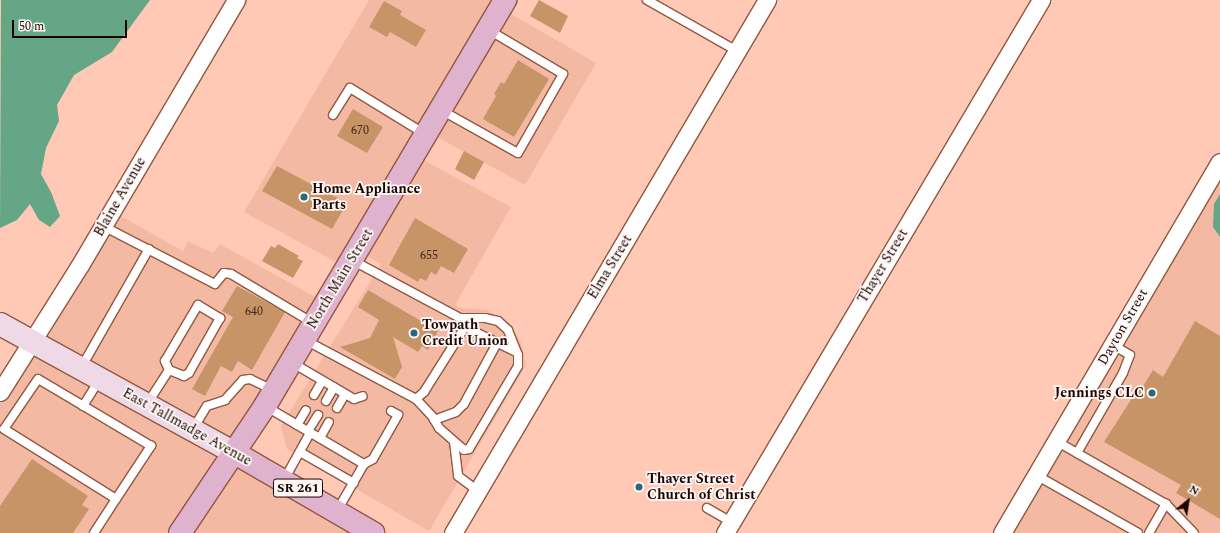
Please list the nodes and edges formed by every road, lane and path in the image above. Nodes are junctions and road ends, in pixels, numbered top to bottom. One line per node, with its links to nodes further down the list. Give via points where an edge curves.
1 (236, 0): 12 (street, Blaine Avenue)
2 (505, 0): 6 (main road, North Main Street)
3 (647, 0): 7 (lane)
4 (767, 0): 7 (street, Elma Street)
5 (1041, 0): 62 (street, Thayer Street)
6 (488, 29): 8 (main road, North Main Street); 8 (lane, via 563,74 518,153)
7 (737, 51): 57 (street, Elma Street)
8 (440, 110): 10 (main road, North Main Street)
9 (333, 115): 10 (lane, via 350,88)
10 (426, 135): 14 (main road, North Main Street)
11 (1220, 162): 21 (street, Dayton Street)
12 (103, 226): 13 (lane); 19 (street, Blaine Avenue)
13 (149, 250): 18 (lane, via 215,284 224,273 231,274); 24 (lane)
14 (352, 260): 15 (lane); 18 (main road, North Main Street)
15 (460, 318): 17 (lane); 22 (lane, via 486,318 498,321 508,330)
16 (0, 324): 19 (main road, East Tallmadge Avenue)
17 (465, 327): 20 (lane); 34 (lane, via 424,392)
18 (309, 331): 23 (main road, North Main Street); 34 (lane)
19 (33, 342): 24 (main road, East Tallmadge Avenue); 29 (street, Blaine Avenue)
20 (497, 343): 22 (lane); 42 (lane, via 464,404 456,412)
21 (1113, 345): 48 (street, Dayton Street); 52 (lane, via 1130,355 1123,373)
22 (514, 351): 49 (lane, via 518,355 518,366 469,449 464,450)
23 (291, 362): 27 (lane); 33 (main road, North Main Street)
24 (81, 369): 26 (main road, East Tallmadge Avenue)
25 (169, 370): 25 (lane, via 165,361 198,306 220,318 189,373 184,376); 36 (lane)
26 (100, 379): 36 (main road, East Tallmadge Avenue); 37 (lane)
27 (322, 381): 28 (lane); 31 (lane)
28 (334, 388): 30 (lane); 35 (lane)
29 (0, 392)
30 (346, 394): 32 (lane, via 354,399); 38 (lane)
31 (314, 395)
32 (363, 396)
33 (269, 398): 44 (lane); 45 (lane, via 250,379 243,380 225,400 207,406); 51 (main road, North Main Street)
34 (416, 399): 42 (lane)
35 (326, 401)
36 (147, 405): 45 (main road, East Tallmadge Avenue)
37 (83, 406): 58 (lane, via 151,446); 58 (lane, via 38,379 4,429)
38 (337, 408)
39 (306, 410): 44 (lane)
40 (391, 411): 53 (lane, via 398,416 373,459)
41 (318, 415): 46 (lane)
42 (434, 420): 49 (lane)
43 (329, 422): 47 (lane)
44 (297, 425): 46 (lane)
45 (192, 430): 51 (main road, East Tallmadge Avenue)
46 (309, 432): 47 (lane); 50 (lane)
47 (320, 438): 53 (lane)
48 (1056, 441): 52 (lane); 54 (street, Dayton Street)
49 (454, 442): 57 (lane, via 458,476)
50 (300, 452): 55 (lane); 56 (lane)
51 (235, 453): 55 (main road, East Tallmadge Avenue / SR 261); 65 (main road, North Main Street)
52 (1077, 453): 59 (lane)
53 (364, 464): 56 (lane)
54 (1036, 475): 67 (street, Dayton Street); 68 (lane)
55 (284, 480): 61 (main road, East Tallmadge Avenue / SR 261)
56 (354, 483): 61 (lane)
57 (478, 490): 66 (street, Elma Street)
58 (116, 499): 64 (lane)
59 (1166, 504): 69 (lane); 70 (lane)
60 (707, 508): 62 (lane)
61 (337, 511): 63 (main road, East Tallmadge Avenue / SR 261)
62 (728, 528)
63 (363, 530)
64 (94, 533)
65 (180, 533)
66 (453, 533)
67 (1002, 533)
68 (1138, 533)
69 (1150, 533)
70 (1194, 533)

